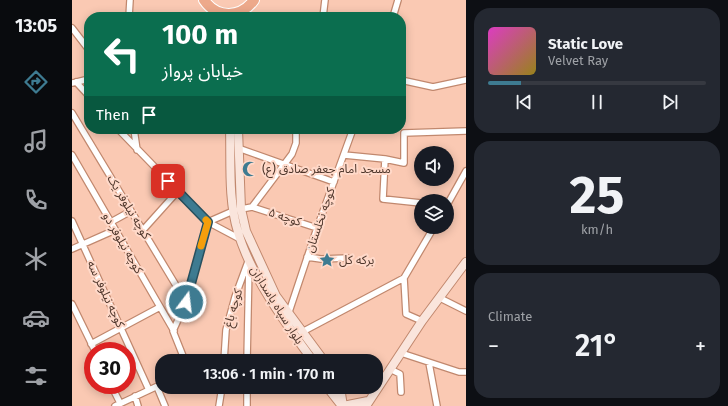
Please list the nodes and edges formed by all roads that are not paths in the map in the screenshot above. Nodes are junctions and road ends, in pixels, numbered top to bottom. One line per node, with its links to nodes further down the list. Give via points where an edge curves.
1 (130, 0): 6 (street)
2 (204, 0): 7 (highway)
3 (254, 0): 8 (highway)
4 (325, 0): 9 (street)
5 (398, 0): 10 (street)
6 (130, 12)
7 (219, 12)
8 (243, 12)
9 (324, 12)
10 (394, 12)
11 (72, 28): 12 (street)
12 (84, 40)
13 (84, 80): 16 (street)
14 (466, 80): 15 (street, via 433,87)
15 (406, 81)
16 (74, 82): 17 (street)
17 (84, 91)
18 (72, 113): 20 (street, کوچه نیلوفر یک)
19 (466, 131): 21 (street)
20 (84, 133)
21 (406, 133)
22 (85, 134): 43 (street, کوچه نیلوفر یک)
23 (123, 134): 31 (street)
24 (135, 134): 31 (street)
25 (230, 134): 42 (main road, بلوار سپاه پاسداران)
26 (238, 134): 30 (main road, بلوار سپاه پاسداران)
27 (296, 134): 35 (street, via 292,154)
28 (351, 134): 33 (street, کوچه نخلستان)
29 (404, 134): 34 (street, via 404,163)
30 (238, 148): 35 (street); 42 (main road, بلوار سپاه پاسداران)
31 (137, 150): 38 (street)
32 (72, 155): 45 (street, کوچه نیلوفر دو)
33 (344, 155): 34 (street); 37 (street, کوچه نخلستان)
34 (385, 159): 40 (street, via 383,199)
35 (284, 165): 37 (street); 41 (street)
36 (466, 171): 39 (street)
37 (334, 182): 47 (street, کوچه نخلستان)
38 (178, 191): 46 (street); 49 (street)
39 (453, 194)
40 (414, 202)
41 (252, 207): 42 (street); 47 (street, کوچه ۵)
42 (237, 210): 46 (street); 51 (main road, بلوار سپاه پاسداران); 64 (main road, بلوار سپاه پاسداران, via 265,276)
43 (131, 211): 45 (street); 49 (street, کوچه نیلوفر یک)
44 (72, 222): 52 (street, کوچه نیلوفر سه)
45 (111, 222): 48 (street, کوچه نیلوفر دو)
46 (208, 222): 51 (street); 60 (street)
47 (317, 228): 54 (street, کوچه نخلستان)
48 (115, 230): 52 (street); 62 (street, کوچه نیلوفر دو)
49 (143, 230): 60 (street, کوچه نیلوفر یک)
50 (430, 234): 58 (street)
51 (240, 239): 56 (main road, بلوار سپاه پاسداران)
52 (83, 244): 53 (street); 66 (street, کوچه نیلوفر سه)
53 (72, 249)
54 (307, 257): 55 (street); 64 (street, کوچه نخلستان)
55 (348, 258)
56 (249, 259): 73 (street, کوچه باغ, via 235,297); 74 (street); 75 (main road, بلوار سپاه پاسداران, via 258,278)
57 (466, 262): 59 (main road)
58 (404, 278): 65 (street, via 406,314); 68 (street)
59 (440, 298): 63 (street); 65 (main road)
60 (186, 302): 67 (street)
61 (72, 304): 69 (street)
62 (160, 308): 66 (street); 67 (street, کوچه نیلوفر دو)
63 (466, 311)
64 (289, 312): 68 (main road, بلوار سپاه پاسداران)
65 (422, 321): 71 (main road)
66 (121, 327): 70 (street); 81 (street, کوچه نیلوفر سه)
67 (174, 330): 72 (street, کوچه نیلوفر دو)
68 (304, 331): 76 (main road, بلوار سپاه پاسداران)
69 (90, 342)
70 (95, 342)
71 (401, 353): 77 (street); 78 (main road)
72 (183, 354)
73 (223, 354)
74 (247, 354)
75 (309, 354)
76 (319, 354)
77 (429, 363): 79 (street); 98 (street)
78 (390, 369): 82 (street, via 400,374); 91 (main road)
79 (466, 372)
80 (155, 388): 81 (street)
81 (149, 390): 89 (street)
82 (401, 392)
83 (116, 394): 90 (street)
84 (162, 394): 94 (street)
85 (221, 394): 95 (street)
86 (247, 394): 96 (street)
87 (333, 394): 97 (main road)
88 (341, 394): 97 (main road)
89 (136, 396): 90 (street); 93 (street)
90 (120, 403): 92 (street)
91 (367, 403): 97 (main road)
92 (115, 406)
93 (138, 406)
94 (165, 406)
95 (219, 406)
96 (247, 406)
97 (343, 406)
98 (437, 406)

